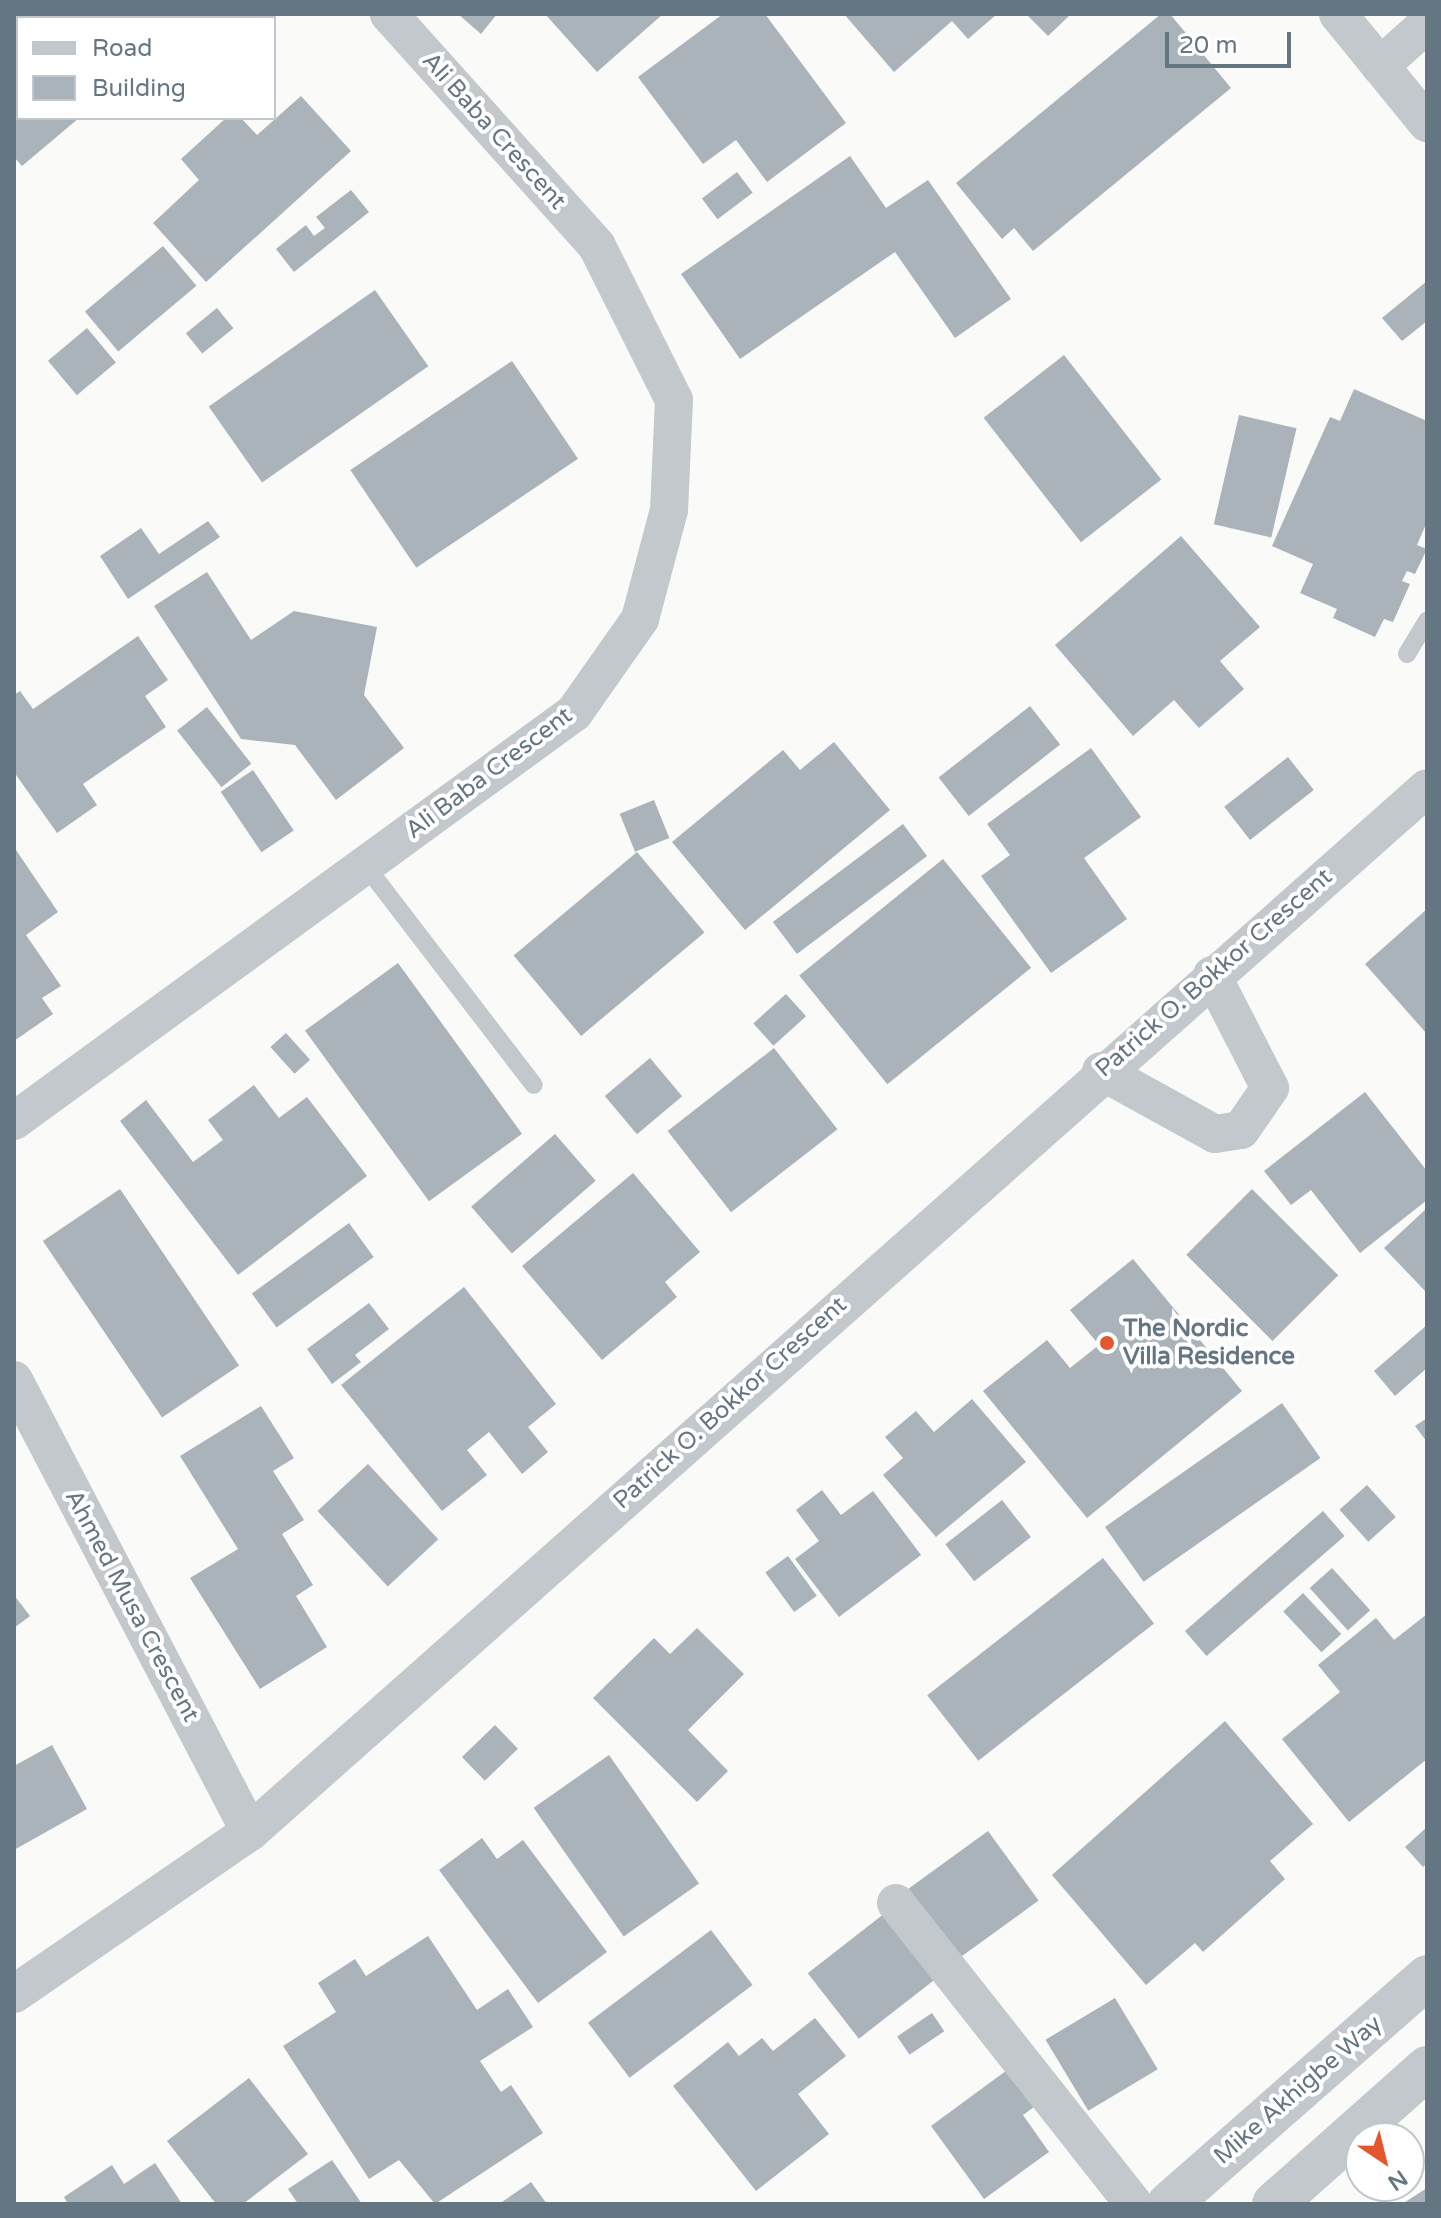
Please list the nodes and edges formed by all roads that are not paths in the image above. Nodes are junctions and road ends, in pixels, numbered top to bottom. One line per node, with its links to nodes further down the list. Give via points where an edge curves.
1 (389, 14): 9 (street, Ali Baba Crescent, via 597,246 674,400 669,510 640,619 574,713)
2 (1338, 14): 4 (street)
3 (1427, 24): 4 (street)
4 (1380, 66): 5 (street)
5 (1427, 123)
6 (1427, 621): 7 (lane)
7 (1407, 654)
8 (1427, 788): 10 (street, Patrick O. Bokkor Crescent)
9 (365, 865): 12 (lane); 13 (street, Ali Baba Crescent)
10 (1212, 975): 11 (street, Patrick O. Bokkor Crescent); 11 (street, via 1270,1088 1241,1130 1215,1134)
11 (1101, 1071): 15 (street, Patrick O. Bokkor Crescent)
12 (534, 1085)
13 (14, 1121)
14 (14, 1380): 15 (street, Ahmed Musa Crescent)
15 (250, 1832): 18 (street, Patrick O. Bokkor Crescent)
16 (896, 1903): 20 (street)
17 (1427, 1977): 21 (street, Mike Akhigbe Way)
18 (14, 1994)
19 (1427, 2068): 22 (street)
20 (1134, 2204)
21 (1169, 2204)
22 (1274, 2204)

